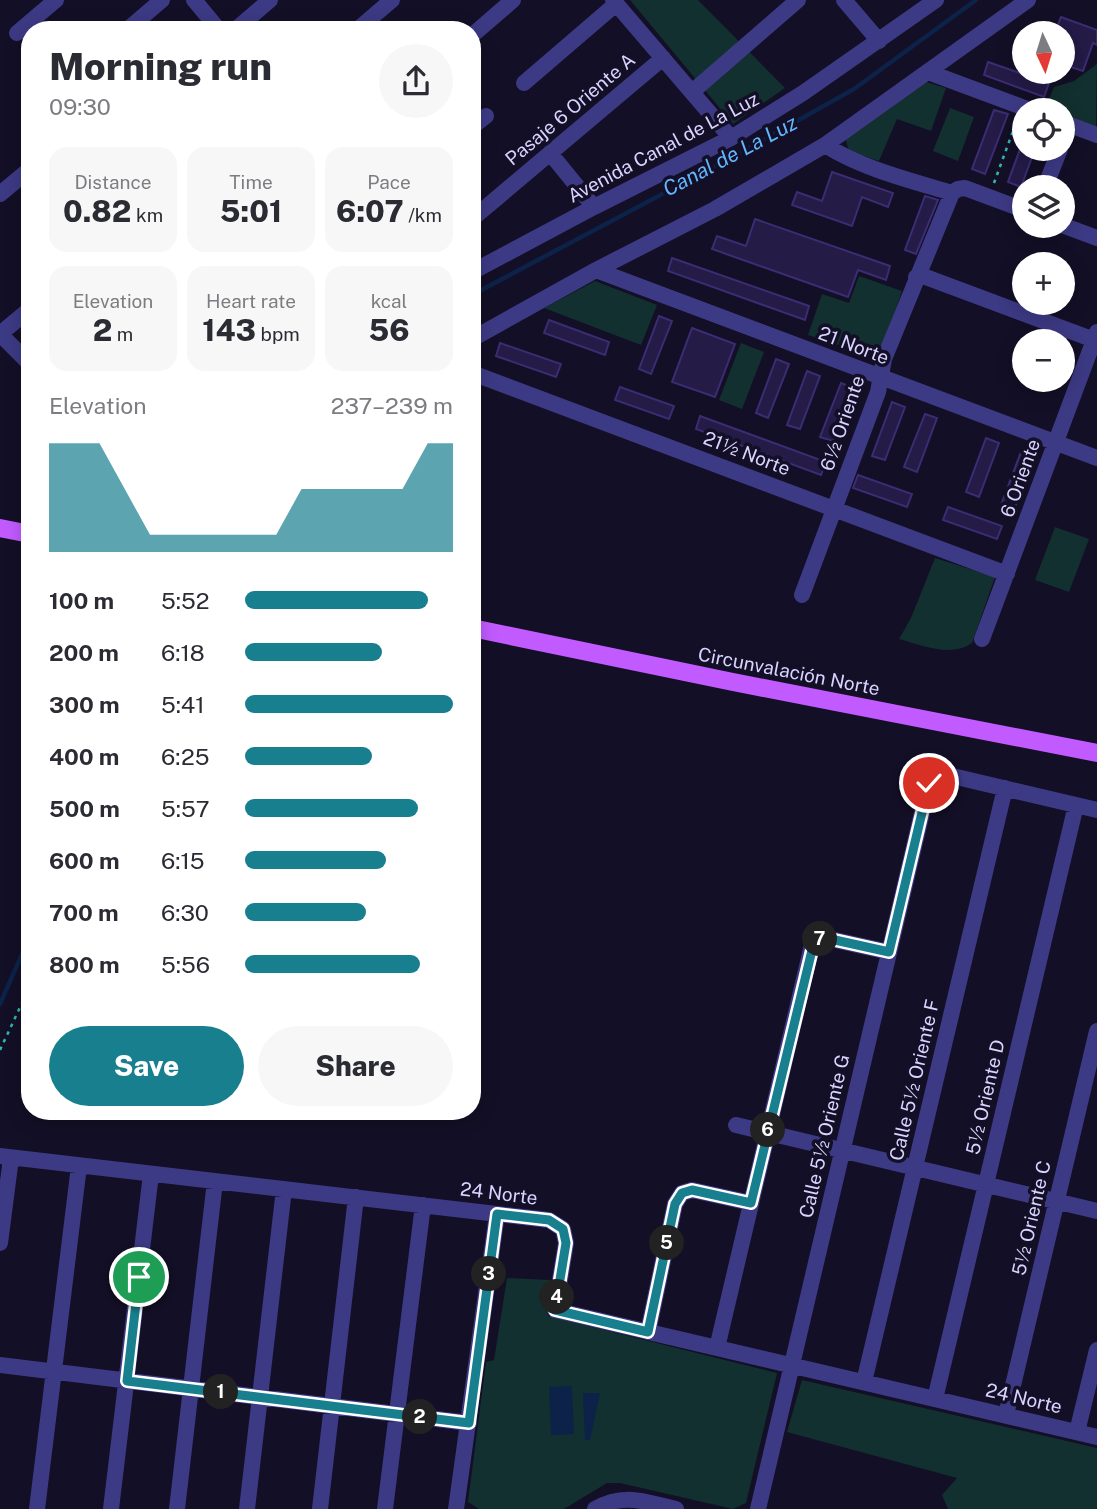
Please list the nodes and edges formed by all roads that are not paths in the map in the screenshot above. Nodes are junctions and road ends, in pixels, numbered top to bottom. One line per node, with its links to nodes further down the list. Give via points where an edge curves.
1 (56, 0): 12 (street)
2 (162, 0): 13 (street)
3 (194, 0): 14 (street)
4 (270, 0): 15 (street)
5 (392, 0): 16 (street)
6 (513, 0): 17 (street)
7 (798, 0): 24 (street)
8 (936, 0): 20 (street, Avenida Canal de La Luz)
9 (1028, 0): 22 (street)
10 (615, 2): 21 (street); 23 (street)
11 (850, 2): 20 (street)
12 (31, 21)
13 (138, 21)
14 (212, 21)
15 (246, 21)
16 (368, 21)
17 (481, 28)
18 (21, 30): 19 (street)
19 (17, 33)
20 (879, 41): 30 (street, Avenida Canal de La Luz)
21 (663, 58): 24 (street); 32 (street, Pasaje 6 Oriente A)
22 (928, 72): 25 (street); 31 (street)
23 (524, 83)
24 (692, 92): 30 (street)
25 (1012, 104)
26 (486, 116): 27 (street)
27 (481, 120)
28 (1075, 127): 29 (street)
29 (1097, 135)
30 (731, 138): 37 (street, Avenida Canal de La Luz)
31 (825, 145): 34 (street, via 875,169); 42 (street)
32 (550, 153): 37 (street); 38 (street, Pasaje 6 Oriente A)
33 (21, 176): 35 (street)
34 (955, 191): 36 (street, via 965,188); 43 (street, 6½ Oriente)
35 (0, 194)
36 (1012, 206)
37 (594, 207): 41 (street, Avenida Canal de La Luz)
38 (481, 211)
39 (1075, 230): 40 (street)
40 (1097, 238)
41 (481, 267)
42 (596, 270): 46 (street); 50 (street, 21 Norte)
43 (916, 277): 47 (street); 50 (street, 6½ Oriente)
44 (21, 316): 45 (street)
45 (0, 334): 48 (street)
46 (481, 334)
47 (1096, 338): 51 (street, 6 Oriente)
48 (21, 355)
49 (481, 376): 53 (street, 21½ Norte)
50 (881, 377): 51 (street, 21 Norte); 53 (street, 6½ Oriente)
51 (1056, 443): 52 (street, 21 Norte); 56 (street, 6 Oriente)
52 (1097, 458)
53 (834, 509): 56 (street, 21½ Norte); 57 (street, 6½ Oriente)
54 (0, 528): 55 (main road)
55 (21, 532)
56 (1007, 574): 59 (street, 6 Oriente)
57 (802, 596)
58 (481, 630): 60 (main road, Circunvalación Norte)
59 (982, 639)
60 (1097, 753)
61 (1005, 788): 62 (street); 64 (street, Calle 5½ Oriente G, via 944,774 927,787); 71 (street, Calle 5½ Oriente F)
62 (1076, 805): 63 (street); 74 (street, 5½ Oriente D)
63 (1097, 810)
64 (889, 952): 67 (street, via 826,938 813,946); 68 (street, Calle 5½ Oriente G)
65 (1097, 1031): 77 (street, 5½ Oriente C)
66 (736, 1125): 67 (street)
67 (767, 1132): 68 (street); 78 (street)
68 (843, 1150): 71 (street); 87 (street, Calle 5½ Oriente G)
69 (6, 1157): 70 (street, 24 Norte); 82 (street)
70 (79, 1166): 72 (street, 24 Norte); 88 (street)
71 (915, 1167): 74 (street); 90 (street, Calle 5½ Oriente F)
72 (151, 1174): 73 (street, 24 Norte); 89 (street)
73 (215, 1181): 75 (street, 24 Norte); 91 (street)
74 (986, 1184): 77 (street); 93 (street, 5½ Oriente D)
75 (284, 1189): 76 (street, 24 Norte); 92 (street)
76 (356, 1198): 79 (street, 24 Norte); 94 (street)
77 (1057, 1201): 80 (street); 96 (street, 5½ Oriente C)
78 (751, 1203): 83 (street, via 692,1190 679,1196); 84 (street)
79 (422, 1205): 81 (street, 24 Norte); 95 (street)
80 (1097, 1211)
81 (497, 1214): 83 (street, 24 Norte, via 549,1220 563,1229 566,1243 555,1310); 97 (street)
82 (0, 1243)
83 (648, 1332): 84 (street, 24 Norte)
84 (717, 1348): 87 (street, 24 Norte)
85 (1097, 1350): 98 (street)
86 (0, 1365): 88 (street)
87 (791, 1366): 90 (street, 24 Norte); 109 (street, Calle 5½ Oriente G)
88 (55, 1372): 89 (street); 100 (street)
89 (127, 1381): 91 (street); 101 (street)
90 (864, 1382): 93 (street, 24 Norte)
91 (191, 1389): 92 (street); 102 (street)
92 (259, 1397): 94 (street); 103 (street)
93 (934, 1399): 96 (street, 24 Norte)
94 (333, 1406): 95 (street); 104 (street)
95 (397, 1414): 97 (street); 105 (street)
96 (1006, 1416): 98 (street, 24 Norte)
97 (469, 1423): 106 (street)
98 (1077, 1432): 99 (street, 24 Norte)
99 (1097, 1437)
100 (37, 1509)
101 (111, 1509)
102 (177, 1509)
103 (247, 1509)
104 (320, 1509)
105 (385, 1509)
106 (457, 1509)
107 (595, 1509): 108 (street, via 627,1498)
108 (676, 1509)
109 (758, 1509)

